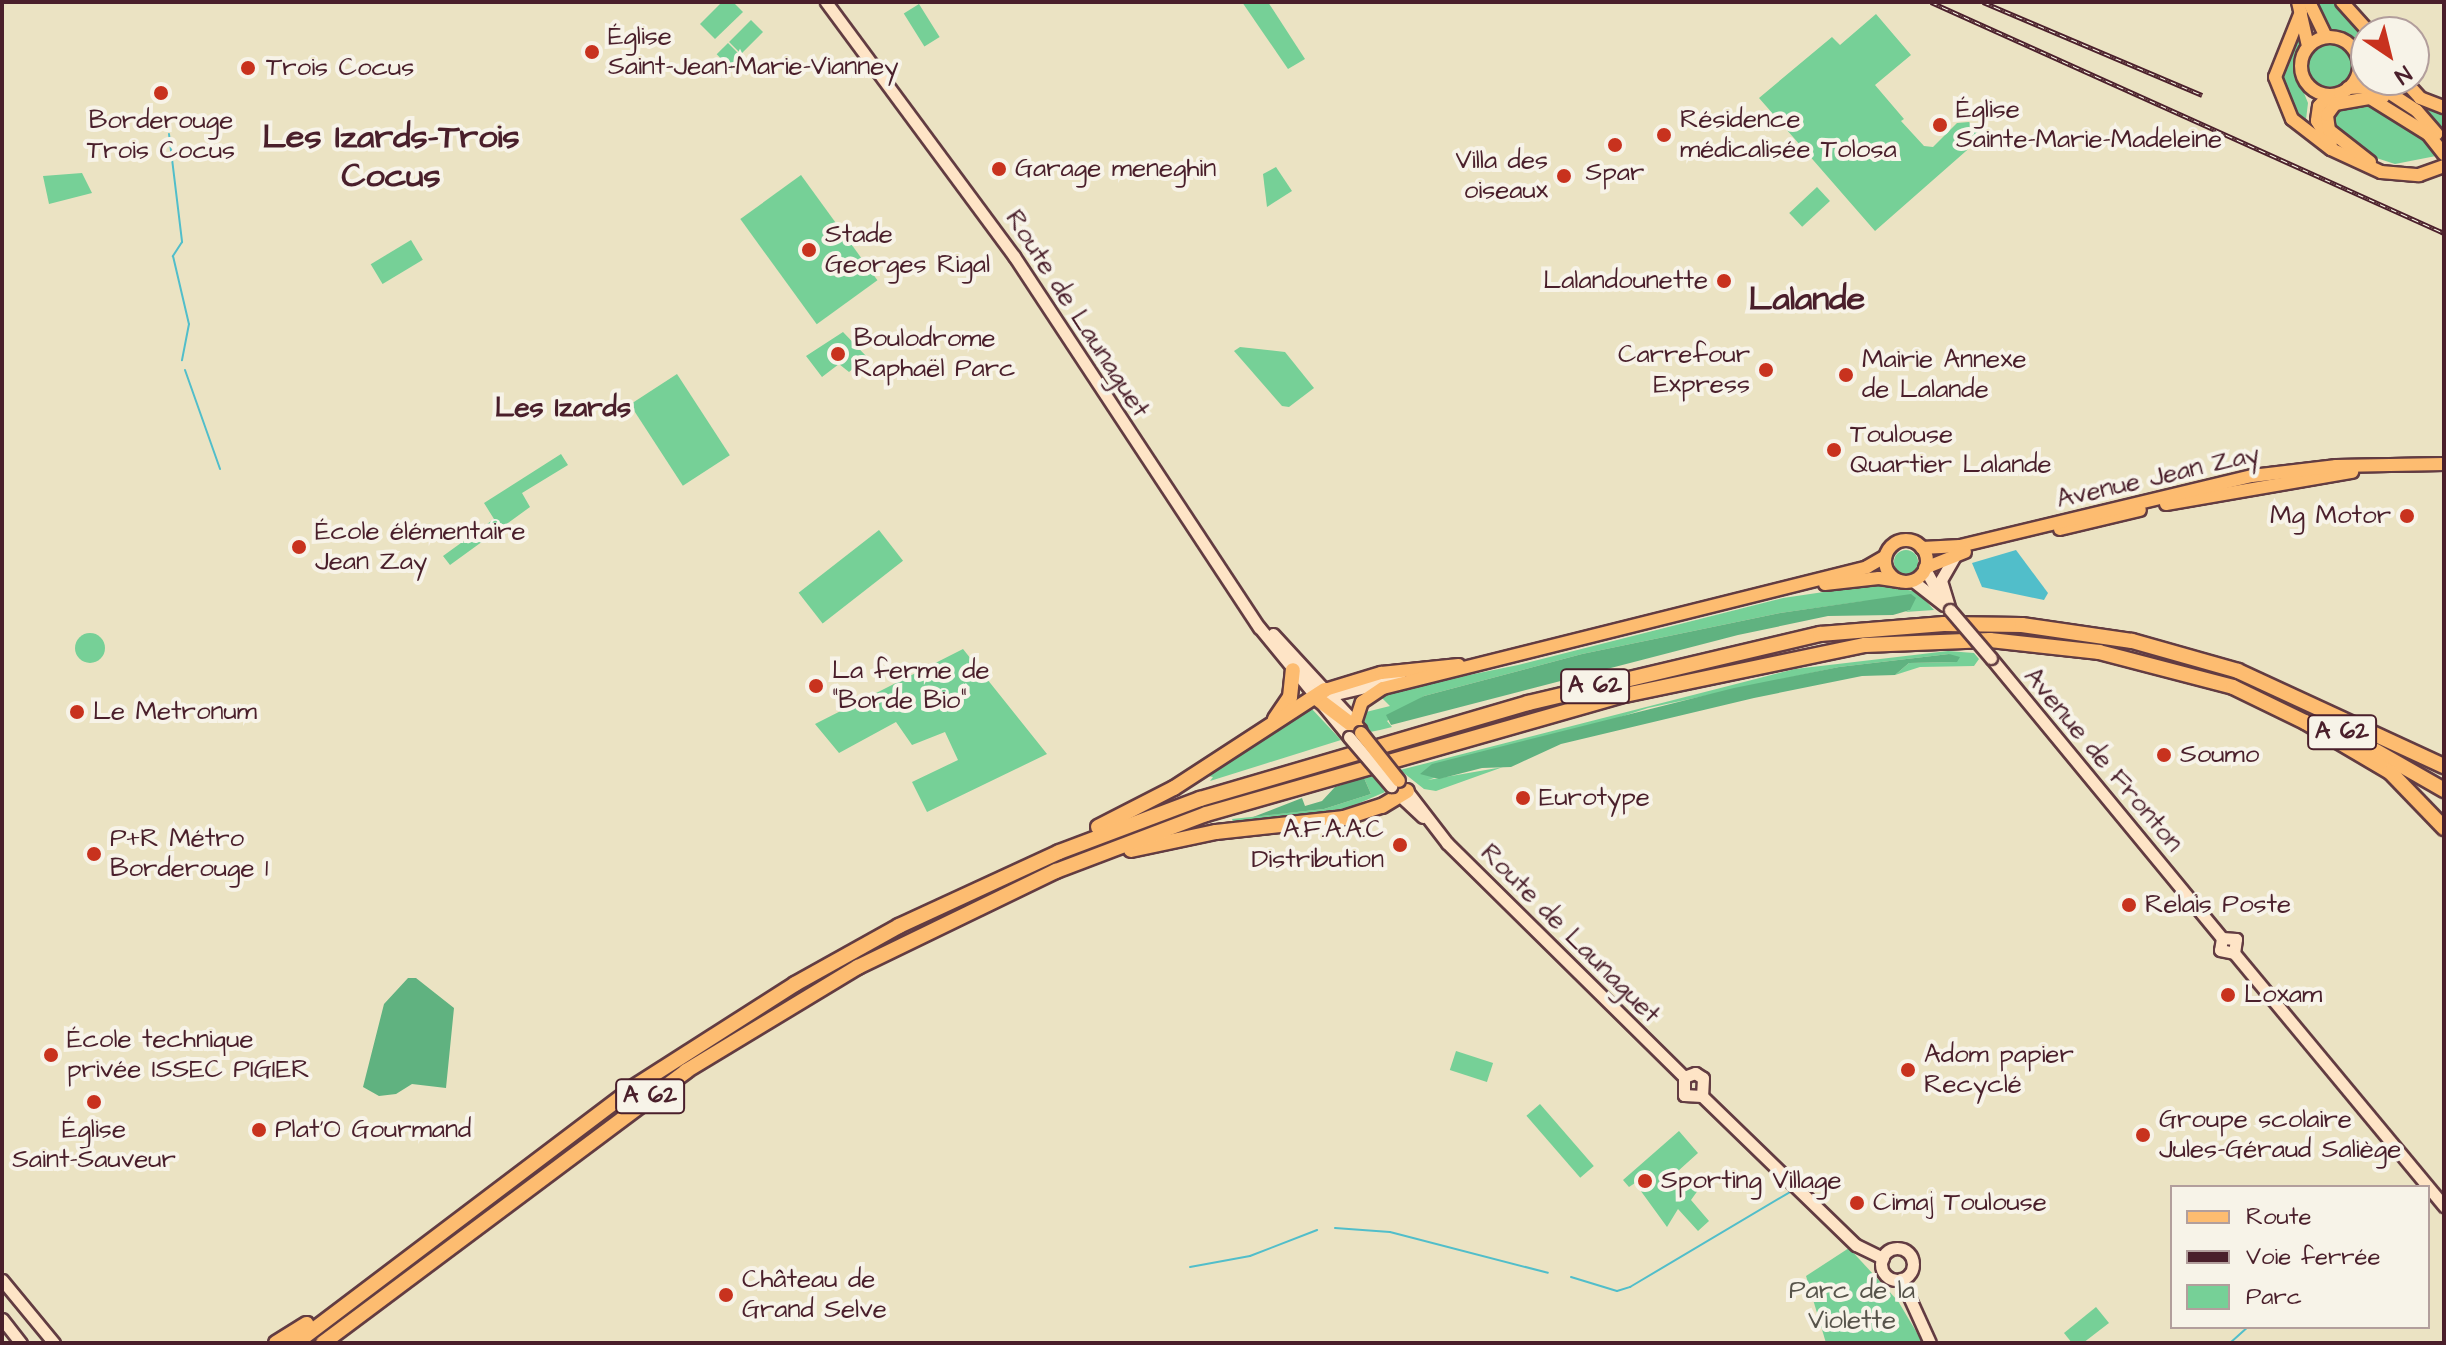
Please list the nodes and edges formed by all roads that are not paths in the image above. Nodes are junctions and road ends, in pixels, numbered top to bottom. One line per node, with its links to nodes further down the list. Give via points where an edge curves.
1 (826, 2): 27 (main road, Route de Launaguet, via 1009,249)
2 (2303, 5): 3 (main road); 4 (main road); 13 (main road, via 2276,66 2275,87 2292,119)
3 (2326, 37): 4 (main road); 5 (main road)
4 (2308, 46): 7 (main road, via 2301,73)
5 (2350, 48)
6 (2348, 88): 8 (main road); 12 (main road, via 2366,87)
7 (2312, 89): 8 (main road); 13 (main road)
8 (2329, 95): 15 (main road, via 2317,114 2320,133)
9 (2395, 96): 14 (main road, via 2417,111)
10 (2418, 96): 11 (main road)
11 (2444, 107)
12 (2428, 134): 14 (main road); 15 (main road, via 2370,98 2335,104 2327,115 2329,130)
13 (2313, 137): 16 (main road, via 2381,172 2419,175)
14 (2443, 151): 15 (main road, via 2415,168)
15 (2370, 162)
16 (2444, 166)
17 (2444, 464): 18 (main road, Avenue Jean Zay)
18 (2407, 465): 19 (main road, Avenue Jean Zay, via 2336,466 2252,476 1960,546); 20 (main road, Avenue Jean Zay, via 2245,488)
19 (1922, 548): 21 (main road, via 1906,540); 22 (main road)
20 (1956, 555): 22 (main road, Avenue Jean Zay); 26 (main road, via 1941,580)
21 (1884, 557): 23 (main road, via 1887,572); 25 (main road, via 1867,567)
22 (1925, 568): 24 (main road); 26 (main road, Avenue de Fronton)
23 (1899, 581): 24 (main road); 25 (main road, via 1859,579)
24 (1913, 581): 26 (main road, Avenue de Fronton)
25 (1763, 593): 28 (main road)
26 (1950, 610): 45 (main road, Avenue de Fronton, bridge, via 2222,938 2236,939 2234,953)
27 (1255, 617): 29 (main road, Route de Launaguet); 32 (main road, Route de Launaguet)
28 (1502, 659): 30 (main road); 32 (main road, via 1381,673)
29 (1293, 670): 32 (main road, Route de Launaguet); 33 (highway, via 1290,697)
30 (1406, 681): 32 (main road); 34 (main road, via 1365,697)
31 (2233, 687): 39 (highway, A 62, via 2309,715); 40 (highway, via 2369,758 2414,793); 42 (highway, A 62, via 2099,652 2030,643 1905,641 1829,650 1625,695 1329,775 1149,834)
32 (1324, 694): 33 (highway); 34 (highway)
33 (1270, 726): 41 (highway, via 1150,802)
34 (1356, 731): 38 (main road, Route de Launaguet, bridge)
35 (2394, 744): 36 (highway); 37 (highway, A 62); 41 (highway, A 62, via 2272,684 2132,641 2022,625 1873,628 1744,650 1350,752 1135,822)
36 (2444, 766)
37 (2444, 775)
38 (1399, 788): 42 (highway, via 1344,818 1152,844); 43 (main road, Route de Launaguet)
39 (2444, 790)
40 (2444, 828)
41 (973, 890): 51 (highway, A 62, via 808,976 680,1056)
42 (1006, 893): 57 (highway, A 62, via 858,967 686,1071)
43 (1684, 1077): 44 (main road, via 1680,1089 1686,1097); 44 (main road, via 1695,1073 1703,1078)
44 (1702, 1096): 48 (main road, via 1856,1245)
45 (2427, 1185)
46 (2430, 1189): 47 (main road, Avenue de Fronton, bridge)
47 (2444, 1206)
48 (1883, 1258): 49 (main road, via 1884,1273); 49 (main road, via 1895,1248 1910,1254 1912,1270)
49 (1901, 1279): 58 (main road)
50 (2, 1280): 54 (main road)
51 (369, 1286): 55 (highway); 56 (highway, A 62)
52 (2, 1319): 53 (main road)
53 (21, 1343)
54 (54, 1343)
55 (276, 1343)
56 (296, 1343)
57 (323, 1343)
58 (1930, 1343)

